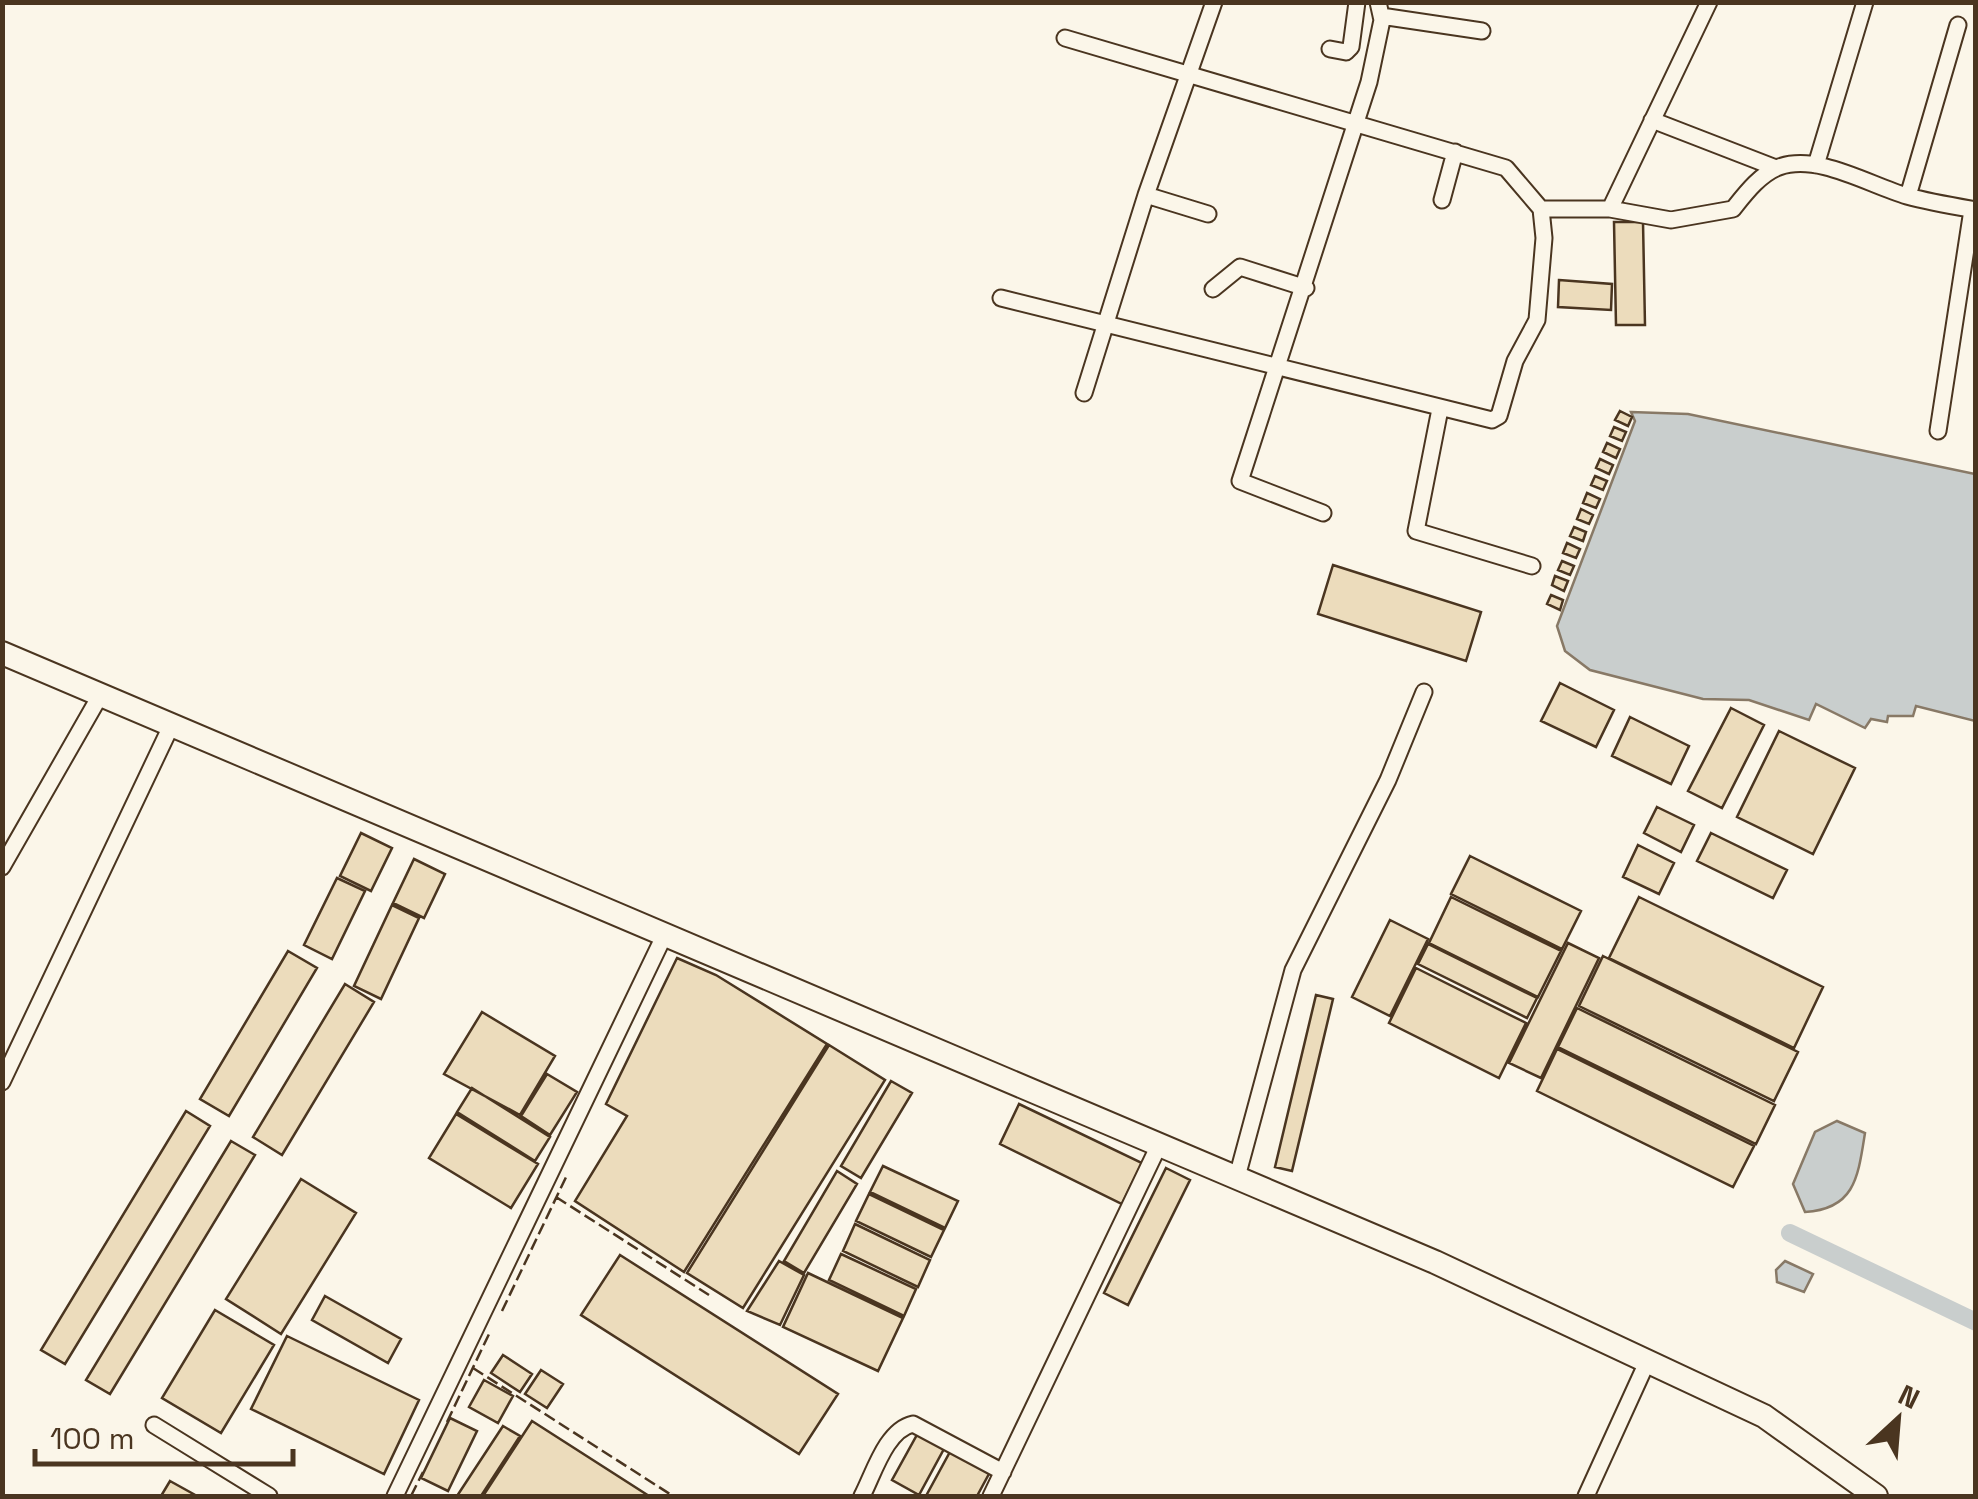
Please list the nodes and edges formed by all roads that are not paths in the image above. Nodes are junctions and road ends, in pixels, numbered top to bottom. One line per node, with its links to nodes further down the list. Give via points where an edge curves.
1 (1214, 2): 10 (street)
2 (1357, 2): 9 (street, via 1350,47)
3 (1709, 2): 11 (street)
4 (1865, 2): 14 (street)
5 (1380, 9): 7 (street); 12 (street)
6 (1958, 25): 17 (street)
7 (1482, 31)
8 (1065, 38): 10 (street)
9 (1330, 49)
10 (1188, 74): 12 (street); 16 (street)
11 (1652, 120): 15 (street); 20 (street)
12 (1356, 125): 13 (street); 23 (street)
13 (1456, 152): 18 (street); 19 (street, via 1506,168)
14 (1816, 165): 15 (street); 17 (street)
15 (1776, 168): 20 (street, via 1733,209 1671,220)
16 (1146, 195): 22 (street); 26 (street)
17 (1908, 196): 21 (street)
18 (1442, 200)
19 (1541, 209): 20 (street); 29 (street, via 1536,320 1499,416)
20 (1610, 210)
21 (1974, 210): 30 (street)
22 (1208, 214)
23 (1306, 288): 24 (street, via 1240,267); 27 (street)
24 (1213, 289)
25 (1001, 298): 26 (street)
26 (1108, 327): 27 (street); 28 (street)
27 (1278, 369): 29 (street); 31 (street, via 1240,481)
28 (1084, 394)
29 (1440, 410): 32 (street, via 1416,531)
30 (1938, 431)
31 (1323, 512)
32 (1532, 566)
33 (2, 653): 35 (street)
34 (1424, 692): 42 (street, via 1293,970)
35 (101, 694): 36 (street); 37 (street)
36 (172, 724): 39 (street); 40 (street)
37 (9, 840): 38 (street)
38 (2, 867)
39 (665, 934): 41 (street); 48 (street)
40 (2, 1082)
41 (1160, 1143): 42 (street); 45 (street)
42 (1238, 1177): 43 (street)
43 (1648, 1360): 46 (street); 52 (street, via 1764,1416)
44 (154, 1424): 47 (street)
45 (1003, 1472): 49 (street, via 913,1424 891,1439); 50 (street)
46 (1588, 1492): 51 (street)
47 (269, 1496)
48 (395, 1496)
49 (862, 1496)
50 (991, 1496)
51 (1608, 1496)
52 (1876, 1496)

